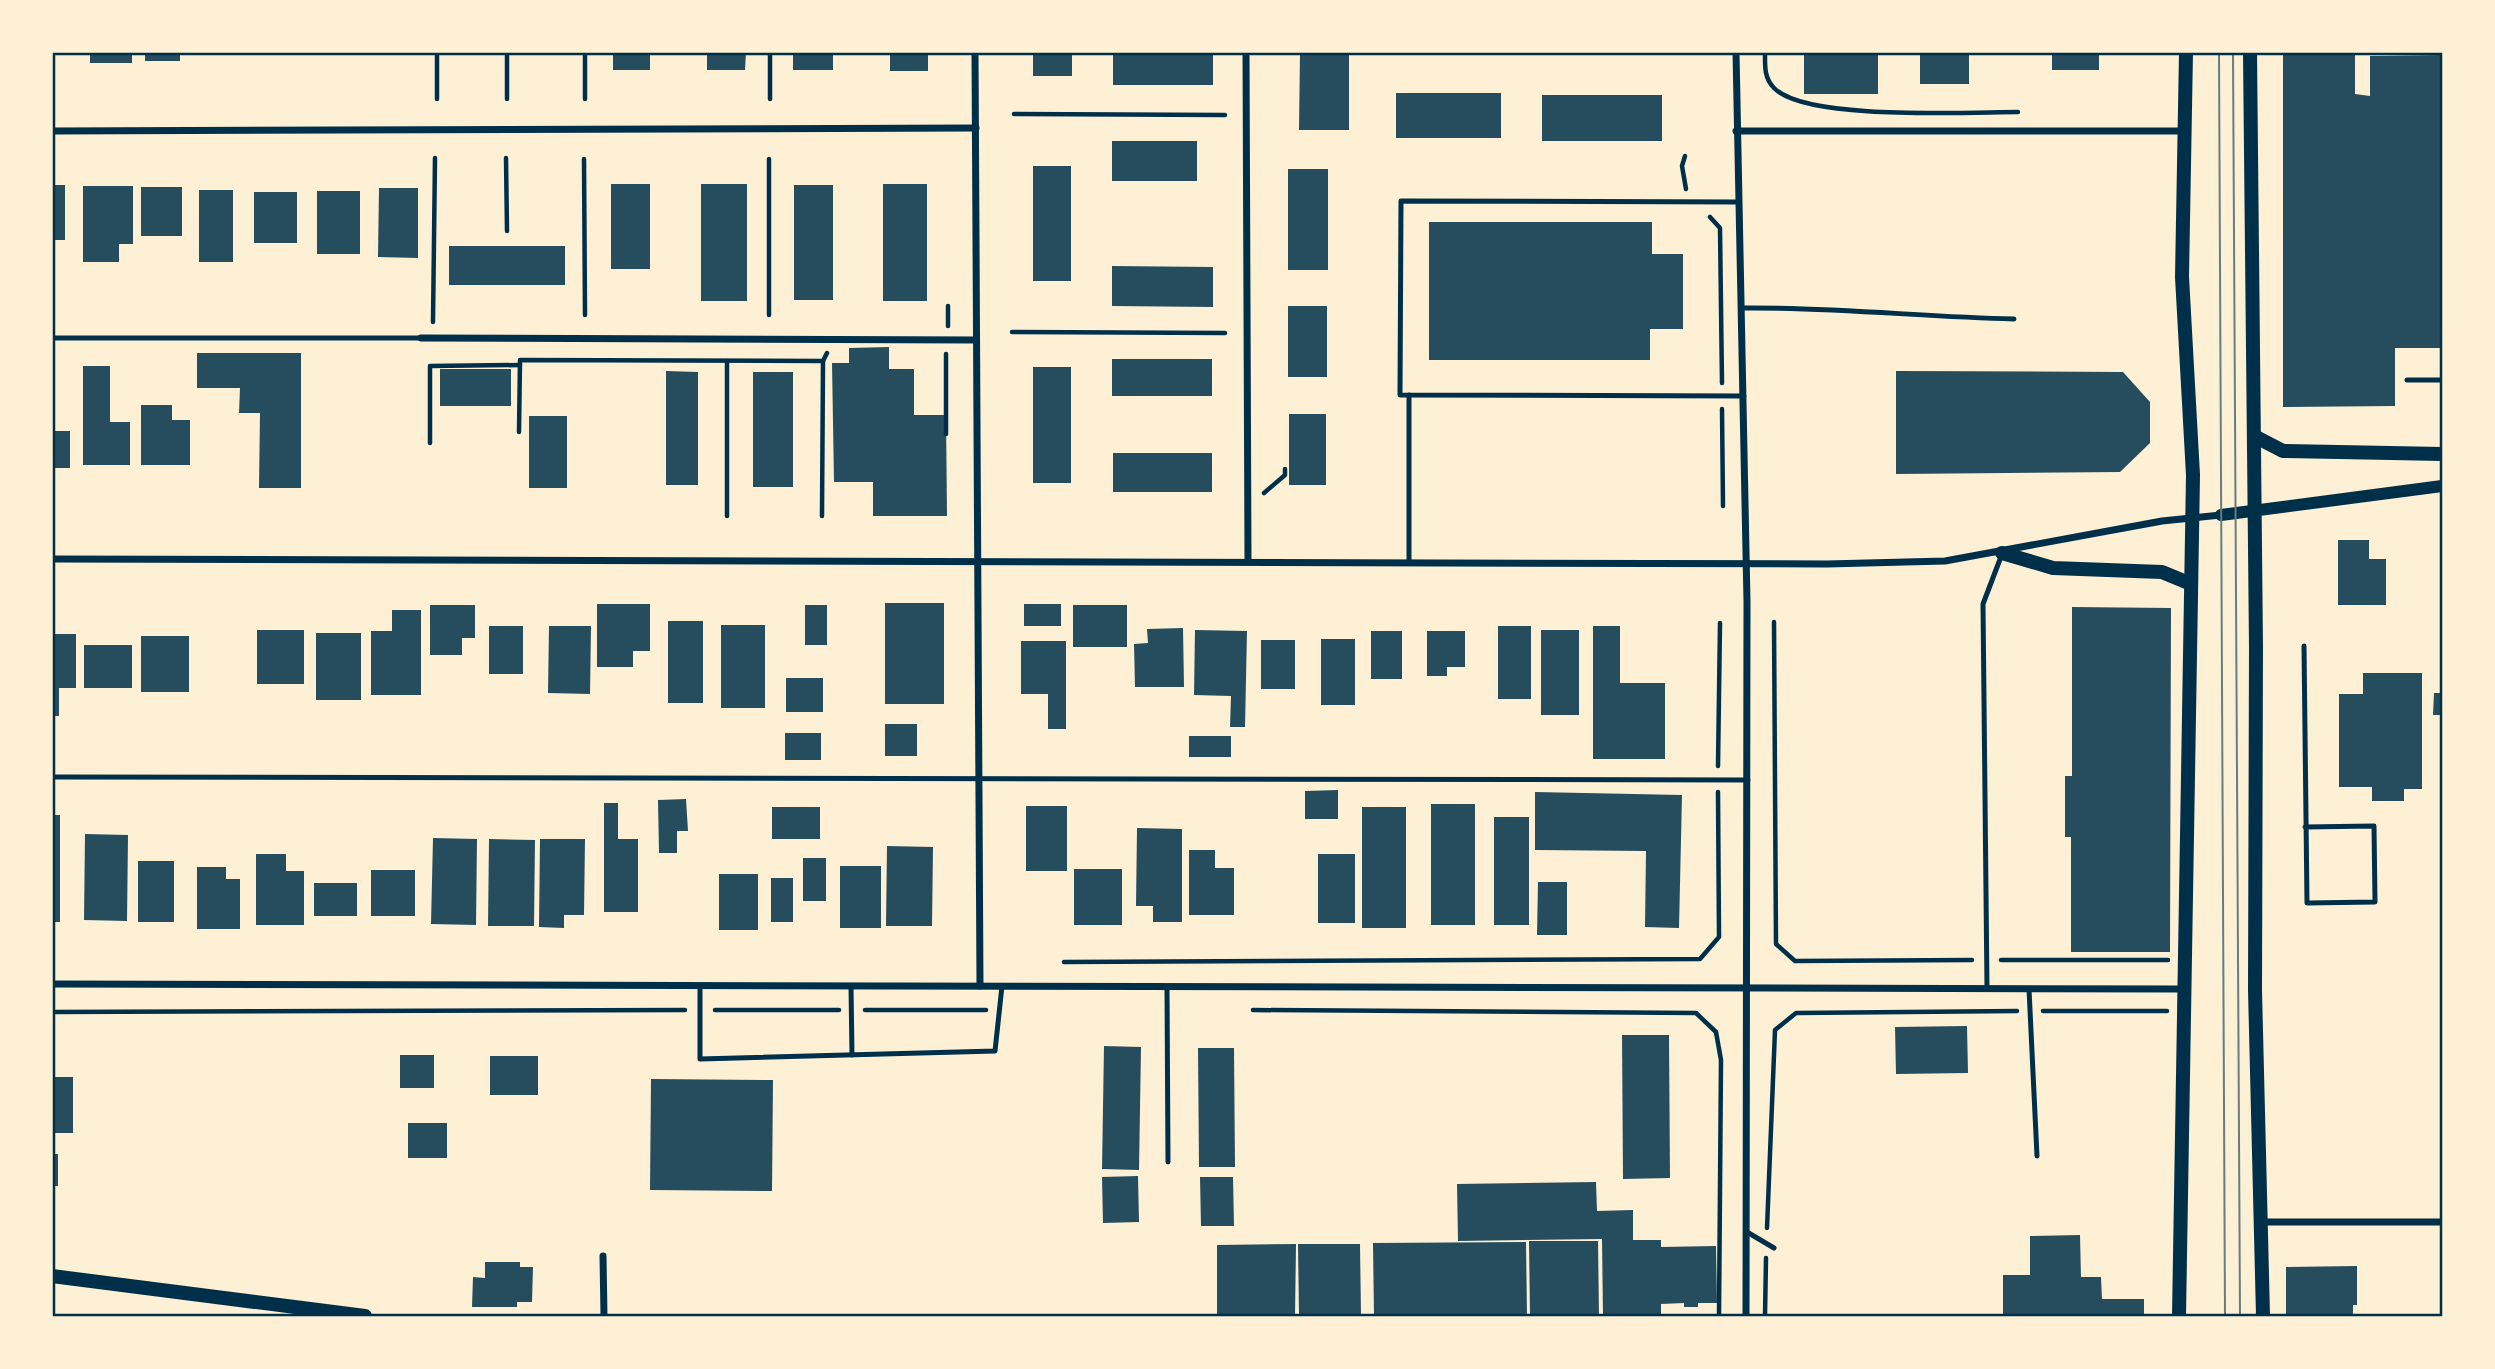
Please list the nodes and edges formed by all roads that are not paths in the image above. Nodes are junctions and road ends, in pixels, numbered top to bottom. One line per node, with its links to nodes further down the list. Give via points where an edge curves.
1 (975, 52): 6 (street)
2 (1246, 52): 29 (street)
3 (1736, 52): 8 (street)
4 (2186, 52): 9 (main road)
5 (2250, 52): 20 (main road)
6 (976, 128): 7 (street); 15 (street)
7 (52, 131)
8 (1737, 131): 9 (street); 10 (street)
9 (2185, 131): 25 (main road, via 2182,277 2193,475)
10 (1739, 202): 11 (street); 18 (lane, via 1401,201 1400,395)
11 (1742, 308): 12 (lane, via 1833,307 1908,316); 19 (street)
12 (2014, 319)
13 (52, 338): 14 (lane)
14 (421, 338): 15 (street)
15 (975, 340): 28 (street)
16 (2407, 380): 17 (lane)
17 (2442, 380)
18 (1409, 395): 19 (lane); 30 (lane)
19 (1744, 396): 31 (street)
20 (2254, 436): 21 (main road, via 2283,451); 23 (main road)
21 (2442, 454)
22 (2442, 486): 23 (street)
23 (2254, 512): 24 (street); 51 (main road, via 2255,990)
24 (2221, 515): 25 (street)
25 (2191, 518): 26 (street); 32 (main road)
26 (2002, 553): 31 (street, via 1945,561); 32 (main road, via 2053,568 2162,572); 45 (lane, via 1983,604)
27 (52, 559): 28 (street)
28 (976, 559): 29 (street); 35 (street)
29 (1248, 561): 30 (street)
30 (1409, 561): 31 (street)
31 (1747, 563): 36 (street)
32 (2191, 584): 47 (main road)
33 (2304, 646): 37 (lane)
34 (52, 777): 35 (lane)
35 (978, 778): 36 (lane); 41 (street)
36 (1748, 780): 44 (street)
37 (2305, 827): 37 (lane, via 2307,903 2375,902 2374,826)
38 (52, 984): 39 (street)
39 (700, 986): 40 (street); 48 (lane, via 700,1059)
40 (851, 986): 41 (street); 48 (lane)
41 (980, 986): 42 (street)
42 (1002, 986): 43 (street); 48 (lane, via 995,1051)
43 (1167, 987): 44 (street); 50 (lane)
44 (1749, 987): 45 (street); 53 (street)
45 (1987, 988): 46 (street)
46 (2029, 989): 47 (street); 49 (lane)
47 (2185, 989): 60 (main road)
48 (852, 1055)
49 (2037, 1156)
50 (1167, 1162)
51 (2261, 1222): 52 (street); 61 (main road)
52 (2442, 1222)
53 (1747, 1232): 54 (lane); 59 (street)
54 (1774, 1248)
55 (603, 1256): 58 (street)
56 (52, 1276): 57 (main road)
57 (365, 1317)
58 (604, 1317)
59 (1746, 1317)
60 (2179, 1317)
61 (2263, 1317)

